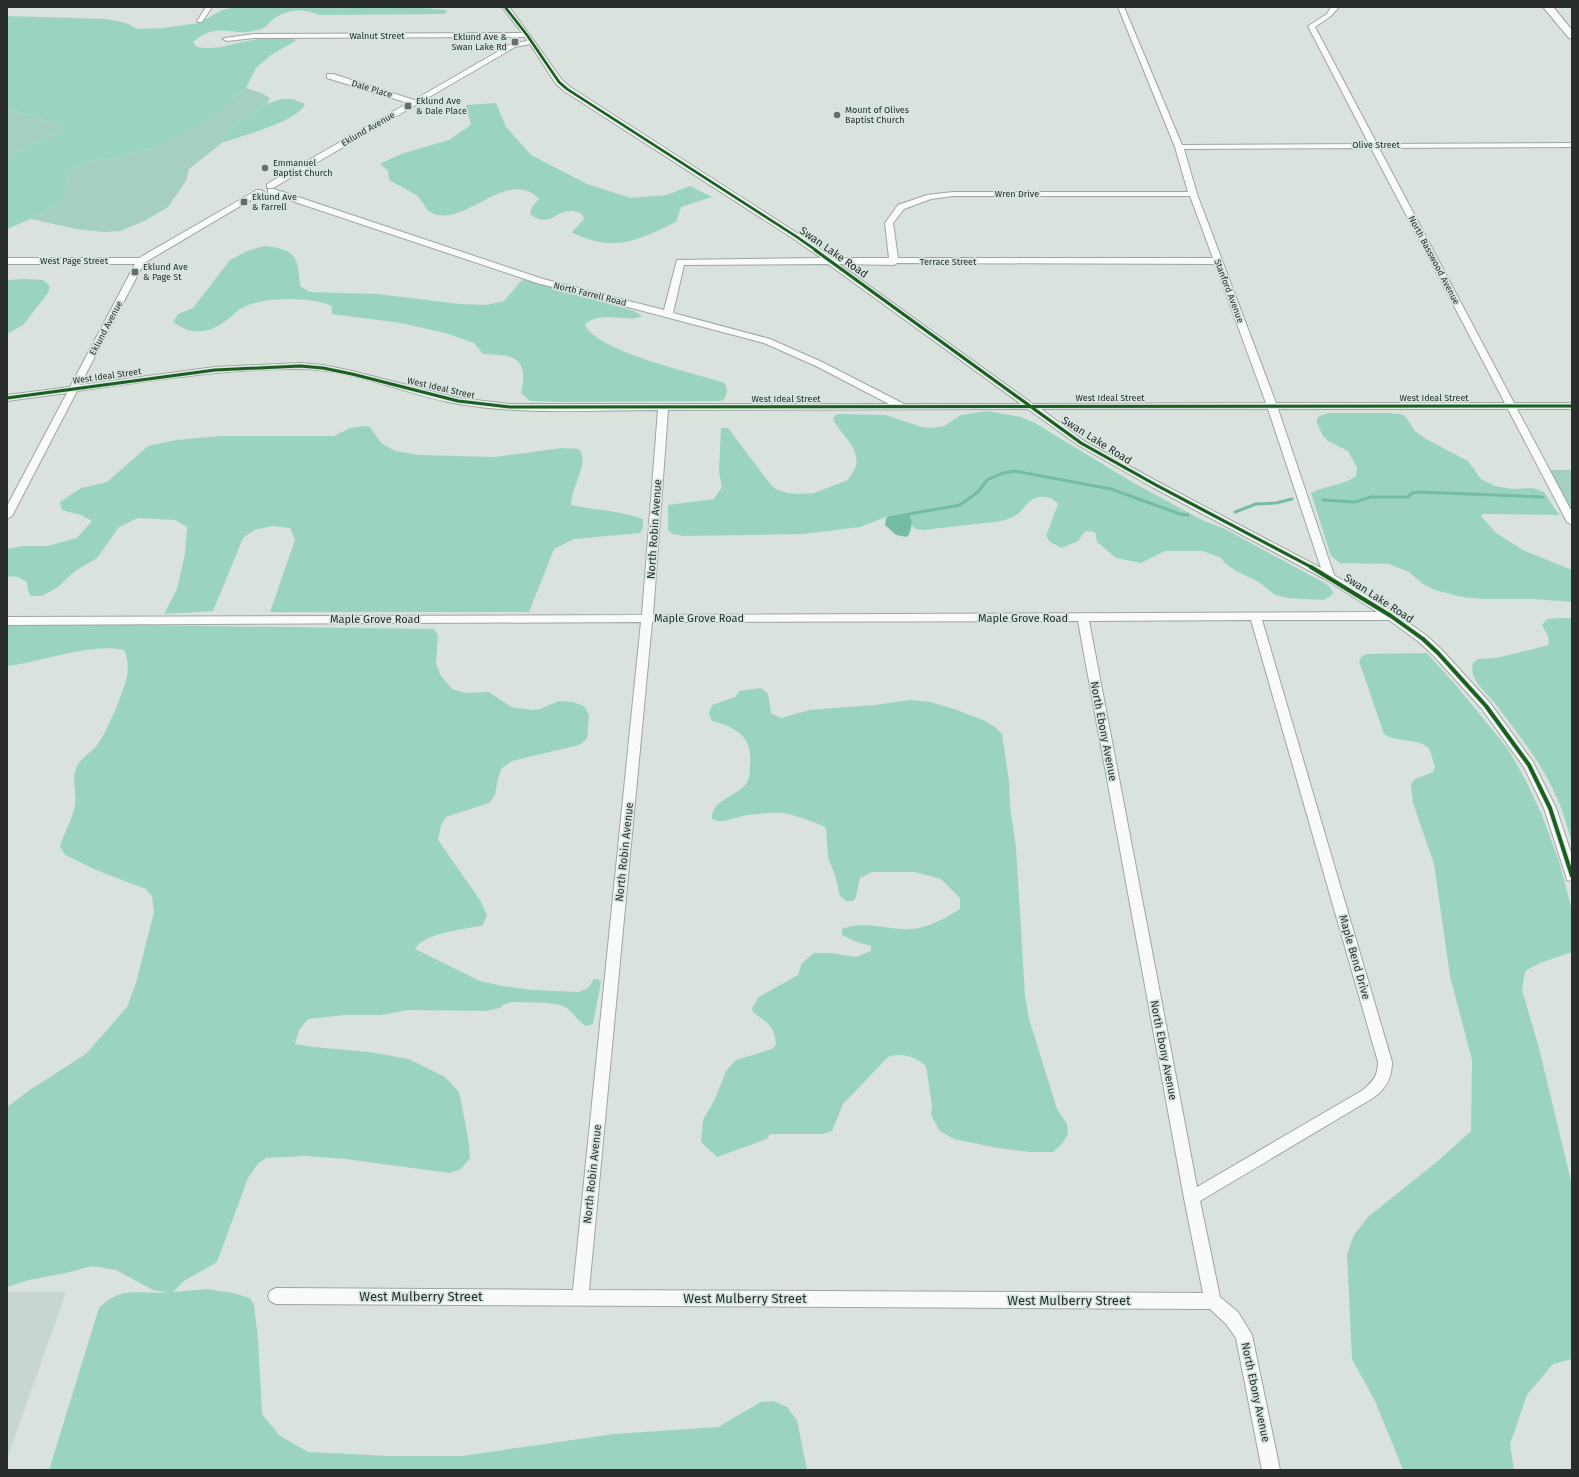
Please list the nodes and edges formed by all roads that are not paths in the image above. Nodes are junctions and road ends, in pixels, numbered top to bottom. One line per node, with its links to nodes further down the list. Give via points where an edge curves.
1 (209, 7): 6 (street)
2 (505, 7): 8 (street, Swan Lake Road)
3 (1121, 7): 14 (street, Stanford Avenue)
4 (1334, 7): 12 (street, North Basswood Avenue, via 1329,15 1311,26)
5 (1548, 7): 7 (main road)
6 (200, 21)
7 (1572, 36)
8 (529, 38): 9 (street, Walnut Street, via 254,36); 11 (street, Eklund Avenue); 17 (street, Swan Lake Road, via 559,82 567,89)
9 (227, 40)
10 (330, 76): 11 (street, Dale Place)
11 (414, 102): 15 (street, Eklund Avenue)
12 (1374, 145): 13 (street, Olive Street); 14 (street, Olive Street); 27 (street, North Basswood Avenue)
13 (1572, 145)
14 (1179, 147): 16 (street, Stanford Avenue)
15 (270, 189): 20 (street, Eklund Avenue, via 260,192); 22 (street, North Farrell Road, via 525,276)
16 (1193, 194): 19 (street, Stanford Avenue); 21 (street, Wren Drive, via 954,194 930,197 901,207 889,223)
17 (830, 260): 21 (street, Terrace Street); 22 (street, Terrace Street, via 680,262); 25 (street, Swan Lake Road)
18 (7, 261): 20 (street, West Page Street)
19 (1217, 261): 21 (street, Terrace Street); 26 (street, Stanford Avenue)
20 (141, 262): 23 (street, Eklund Avenue)
21 (894, 262)
22 (668, 314): 30 (street, North Farrell Road, via 767,341)
23 (73, 389): 24 (street, West Ideal Street); 29 (street, West Ideal Street, via 215,370 300,366 352,374 473,404); 31 (street, Eklund Avenue)
24 (7, 398)
25 (1029, 406): 26 (street, West Ideal Street); 30 (street, West Ideal Street); 33 (street, Swan Lake Road, via 1102,455)
26 (1272, 406): 27 (street, West Ideal Street); 33 (street, Stanford Avenue)
27 (1512, 406): 28 (street, West Ideal Street); 32 (street, North Basswood Avenue)
28 (1572, 406)
29 (663, 407): 30 (street, West Ideal Street); 37 (street, North Robin Avenue)
30 (904, 407)
31 (7, 516)
32 (1572, 522)
33 (1329, 577): 34 (street, Swan Lake Road)
34 (1391, 616): 36 (street, Maple Grove Road); 39 (street, Swan Lake Road, via 1438,653 1486,706 1529,765 1550,808)
35 (1083, 617): 36 (street, Maple Grove Road); 37 (street, Maple Grove Road); 40 (street, North Ebony Avenue)
36 (1256, 617): 40 (street, Maple Bend Drive, via 1386,1062 1386,1072 1383,1080 1368,1094)
37 (647, 618): 38 (street, Maple Grove Road); 42 (street, North Robin Avenue)
38 (7, 621)
39 (1572, 876)
40 (1192, 1198): 43 (street, North Ebony Avenue)
41 (276, 1296): 42 (street, West Mulberry Street)
42 (580, 1297): 43 (street, West Mulberry Street)
43 (1213, 1301): 44 (street, North Ebony Avenue, via 1232,1318 1244,1335)
44 (1271, 1470)

